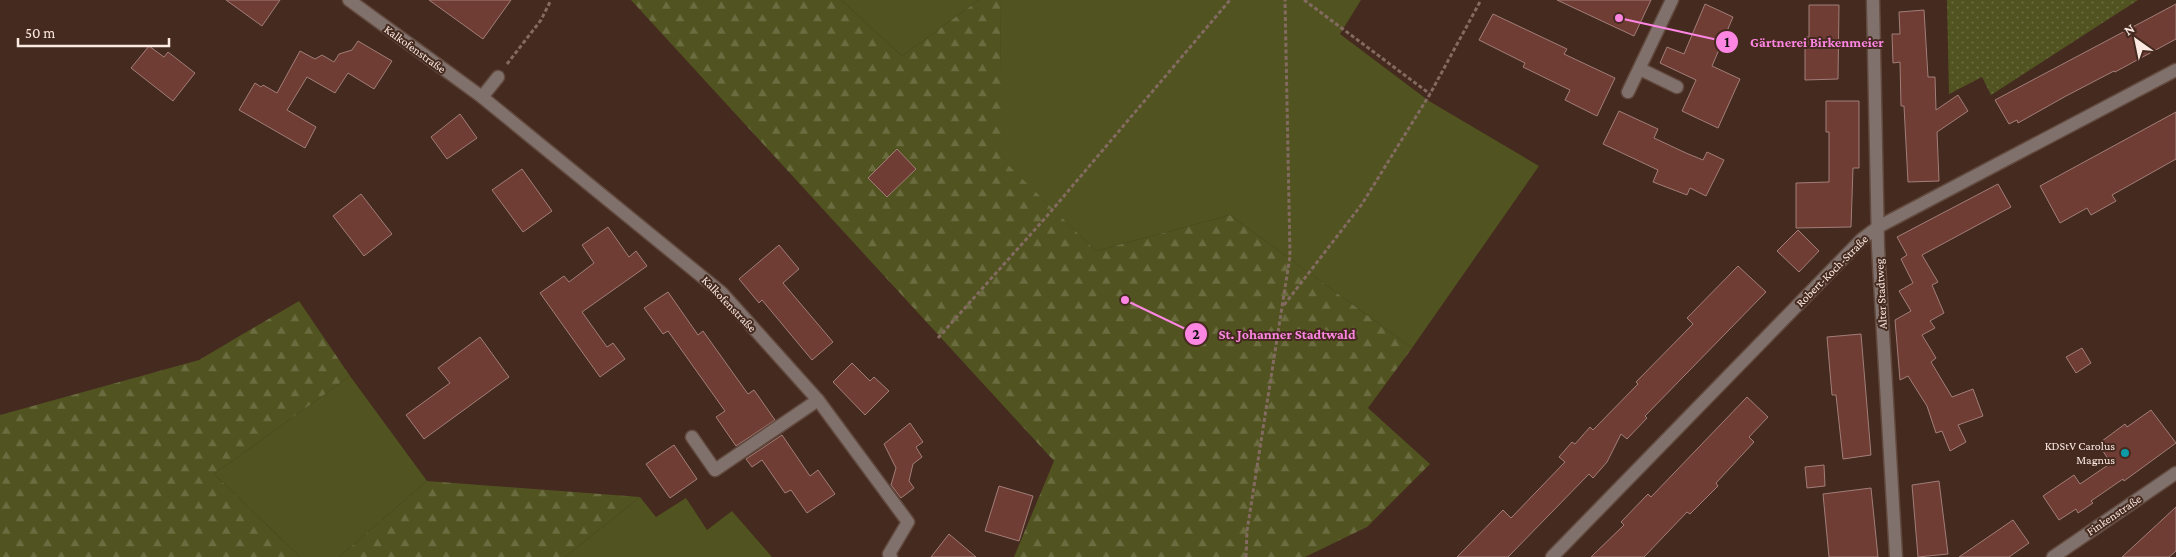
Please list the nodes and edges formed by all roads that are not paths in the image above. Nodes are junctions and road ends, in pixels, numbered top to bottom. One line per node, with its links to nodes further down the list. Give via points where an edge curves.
1 (349, 0): 9 (street, Kalkofenstraße)
2 (1672, 0): 4 (street)
3 (1872, 0): 10 (street, Alter Stadtweg)
4 (1640, 69): 7 (street); 8 (street)
5 (2176, 70): 10 (street, Robert-Koch-Straße)
6 (498, 77): 9 (street)
7 (1677, 87)
8 (1628, 92)
9 (482, 97): 11 (street, Kalkofenstraße, via 710,283)
10 (1878, 227): 15 (street, Robert-Koch-Straße, via 1862,239); 16 (street, Alter Stadtweg)
11 (818, 400): 12 (street, via 715,470); 14 (street, Kalkofenstraße, via 908,522 889,554)
12 (692, 438)
13 (2176, 472): 17 (street, Finkenstraße)
14 (891, 557)
15 (1552, 557)
16 (1896, 557)
17 (2053, 557)

